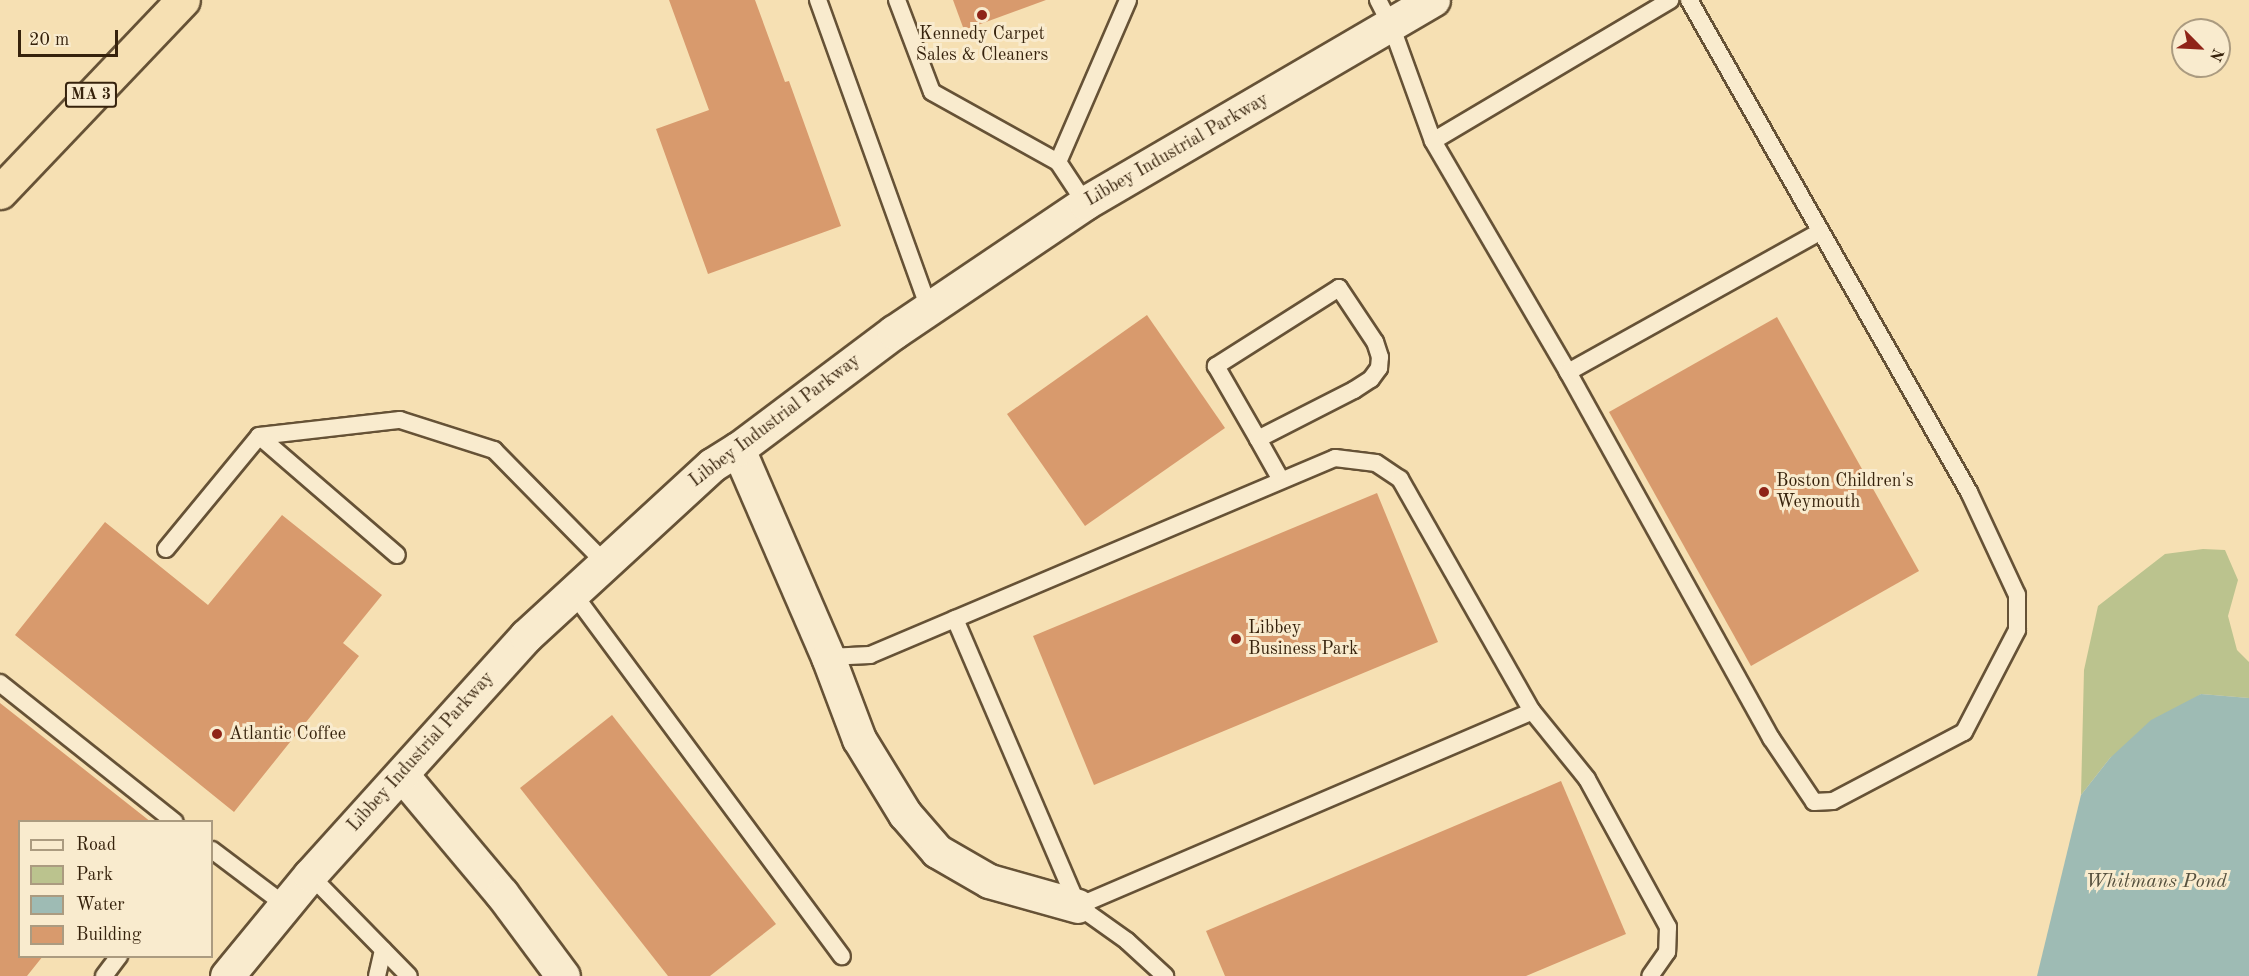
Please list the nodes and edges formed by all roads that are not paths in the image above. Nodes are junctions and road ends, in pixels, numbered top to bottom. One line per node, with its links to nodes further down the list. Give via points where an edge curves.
1 (183, 0): 11 (highway, MA 3)
2 (818, 0): 14 (lane)
3 (897, 0): 10 (lane, via 932,92)
4 (1128, 0): 10 (lane)
5 (1433, 0): 8 (street, Libbey Industrial Parkway)
6 (1670, 0): 9 (lane)
7 (1689, 0): 13 (lane)
8 (1384, 12): 9 (lane); 12 (street, Libbey Industrial Parkway)
9 (1433, 141): 15 (lane)
10 (1058, 162): 12 (lane)
11 (0, 192)
12 (1085, 203): 14 (street, Libbey Industrial Parkway)
13 (1820, 232): 15 (lane); 15 (lane, via 1969,492 2017,595 2017,630 1964,732 1833,801 1814,802 1771,738)
14 (929, 308): 18 (street, Libbey Industrial Parkway)
15 (1568, 372)
16 (259, 436): 20 (lane); 21 (lane); 22 (lane, via 400,420 494,450)
17 (1258, 439): 17 (lane, via 1216,366 1339,288 1375,342 1379,368 1354,390); 19 (lane)
18 (738, 449): 22 (street, Libbey Industrial Parkway, via 712,465); 25 (street)
19 (1281, 480): 24 (lane); 27 (lane, via 1335,458 1376,463 1400,479)
20 (166, 549)
21 (398, 555)
22 (604, 562): 23 (street, Libbey Industrial Parkway)
23 (573, 593): 28 (street, Libbey Industrial Parkway, via 526,636); 35 (lane)
24 (955, 619): 25 (lane, via 870,655); 33 (lane)
25 (828, 657): 33 (street, via 859,739 905,814 938,851 989,881)
26 (0, 683): 29 (lane)
27 (1532, 711): 33 (lane); 43 (lane, via 1587,779 1668,927 1667,952)
28 (402, 775): 31 (street, Libbey Industrial Parkway); 41 (street, via 502,894)
29 (172, 820)
30 (213, 851): 32 (lane)
31 (310, 875): 32 (street, Libbey Industrial Parkway); 34 (lane)
32 (285, 905): 38 (street, Libbey Industrial Parkway)
33 (1078, 906): 42 (lane, via 1127,941)
34 (383, 950): 39 (lane); 40 (lane)
35 (842, 956)
36 (118, 958): 37 (lane)
37 (104, 976)
38 (227, 976)
39 (377, 976)
40 (409, 976)
41 (563, 976)
42 (1165, 976)
43 (1650, 976)

